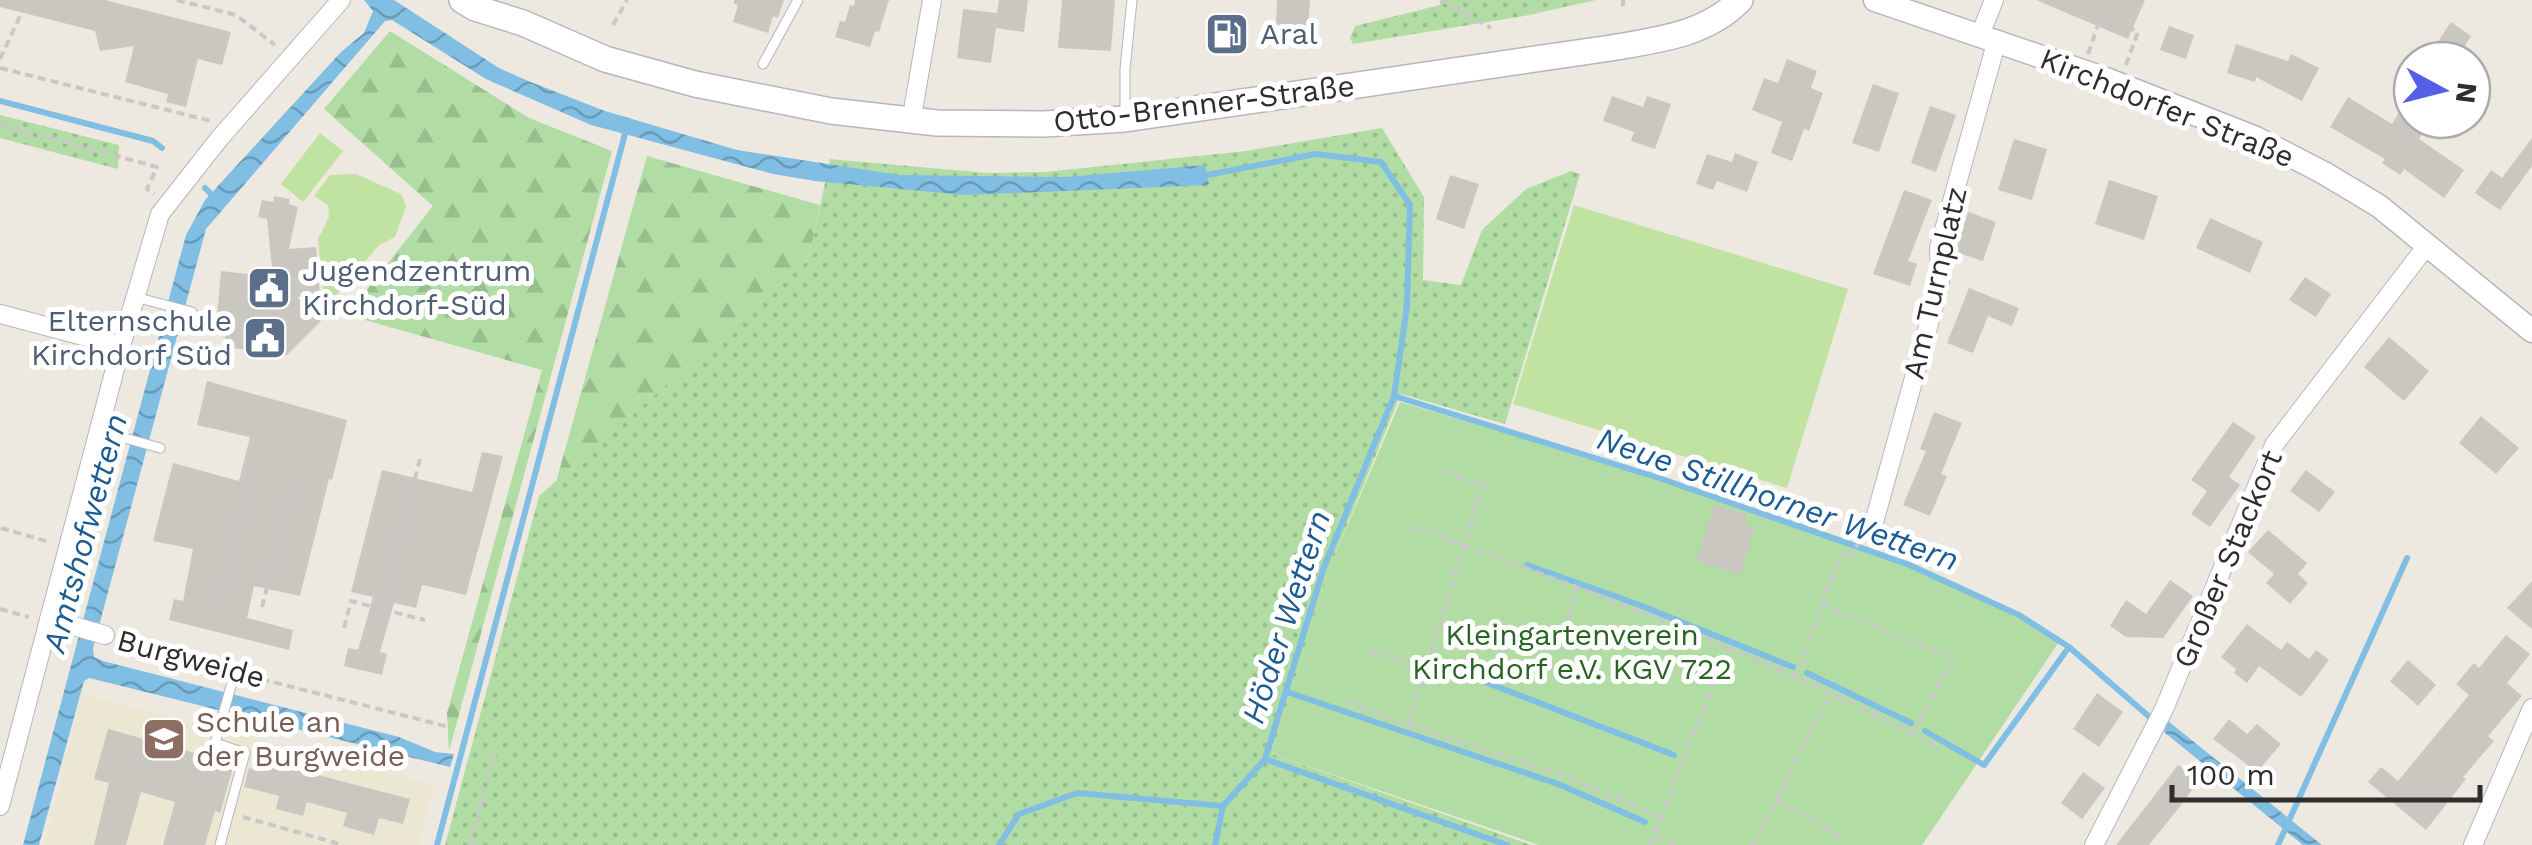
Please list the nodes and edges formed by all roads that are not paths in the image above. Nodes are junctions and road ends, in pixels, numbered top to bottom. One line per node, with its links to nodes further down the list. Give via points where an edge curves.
1 (340, 0): 16 (street, via 160,214)
2 (462, 0): 10 (main road, Otto-Brenner-Straße)
3 (500, 0): 10 (main road, Otto-Brenner-Straße)
4 (798, 0): 12 (lane)
5 (932, 0): 14 (street)
6 (1132, 0): 13 (lane)
7 (1740, 0): 13 (main road, Otto-Brenner-Straße, via 1714,22 1656,41)
8 (1875, 0): 11 (street, Kirchdorfer Straße)
9 (1994, 0): 11 (street, Am Turnplatz)
10 (523, 23): 14 (main road, Otto-Brenner-Straße, via 606,59 696,84)
11 (1988, 38): 15 (street, Kirchdorfer Straße, via 2256,138 2379,206); 23 (street, Am Turnplatz, via 1939,248 1940,284)
12 (762, 64)
13 (1125, 119): 14 (main road, Otto-Brenner-Straße)
14 (911, 122)
15 (2428, 244): 19 (street, Kirchdorfer Straße); 30 (street, Großer Stackort, via 2274,445 2160,718)
16 (135, 297): 17 (lane); 20 (street)
17 (192, 312)
18 (0, 314): 20 (street)
19 (2532, 331)
20 (121, 346): 21 (street)
21 (98, 431): 22 (lane); 24 (street)
22 (160, 448)
23 (1867, 530)
24 (49, 619): 25 (street, Burgweide); 28 (street)
25 (105, 635)
26 (235, 672): 29 (lane, via 215,743 246,754)
27 (2532, 708): 31 (street)
28 (0, 806)
29 (220, 845)
30 (2094, 845)
31 (2473, 845)

